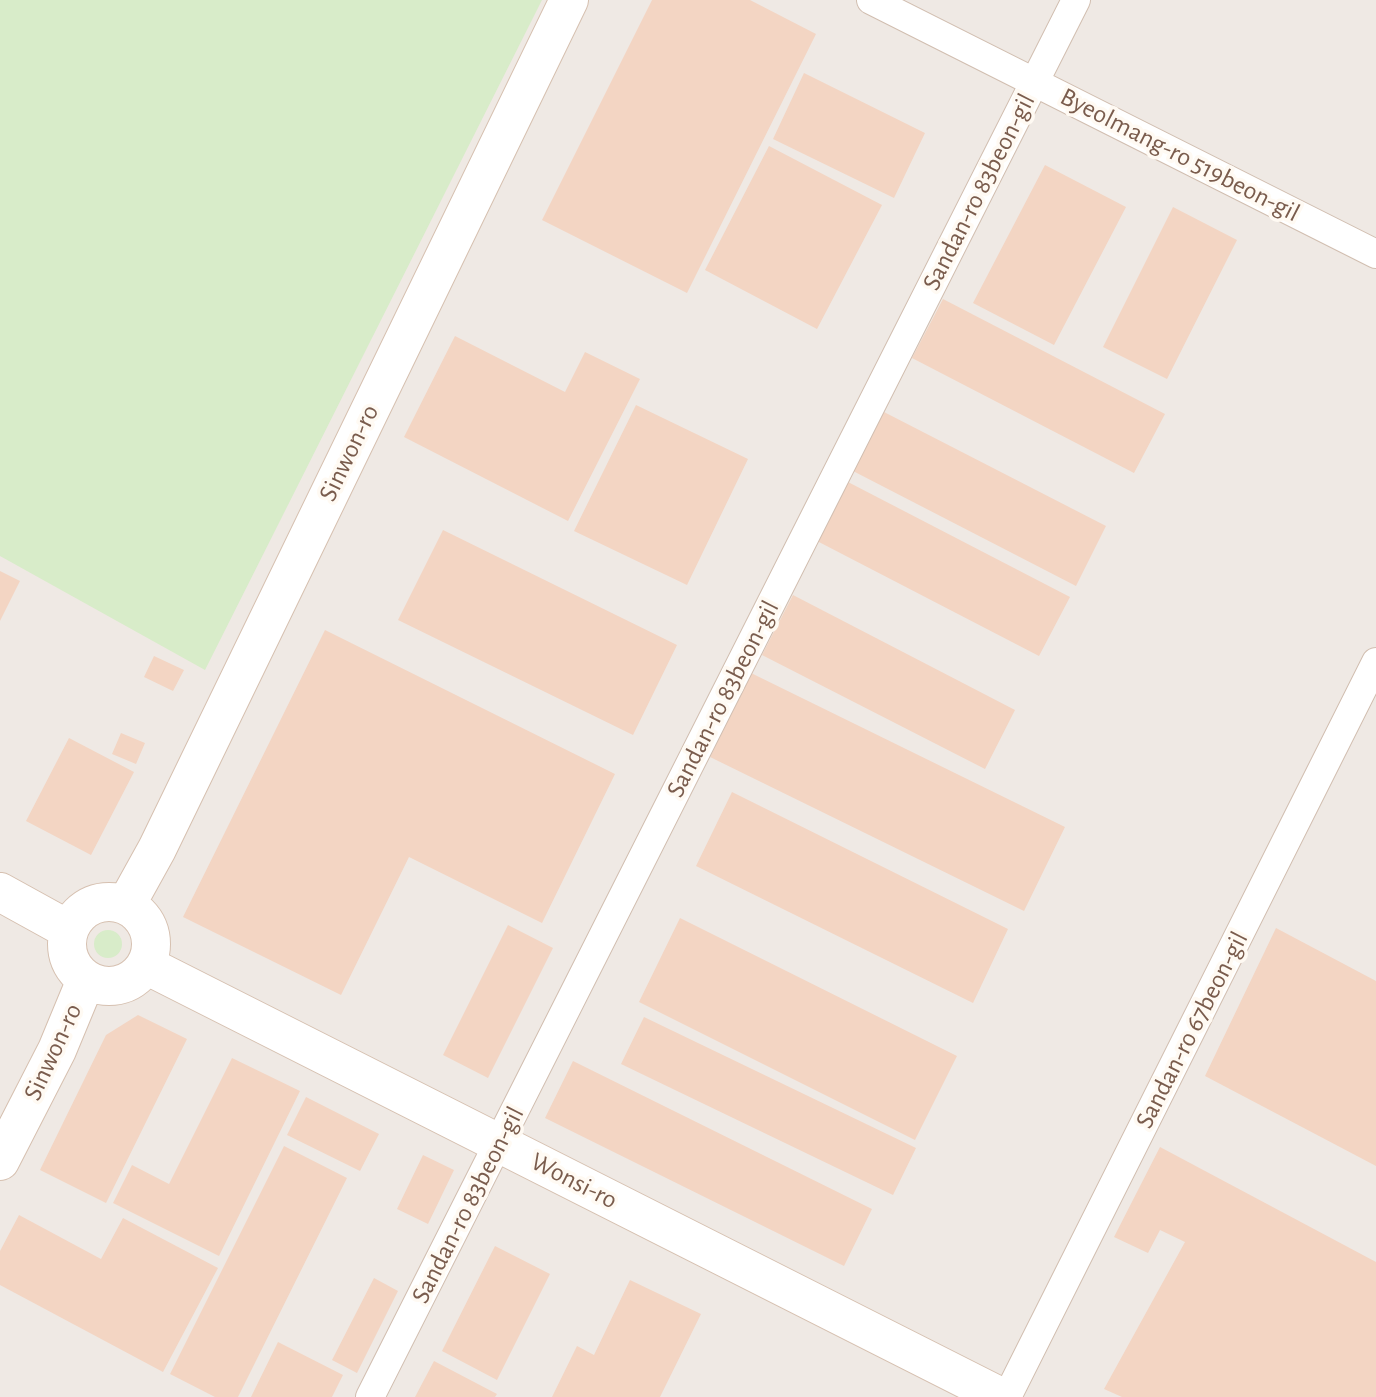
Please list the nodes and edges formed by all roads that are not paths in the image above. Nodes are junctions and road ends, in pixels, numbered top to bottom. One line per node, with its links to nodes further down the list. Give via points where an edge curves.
1 (569, 0): 8 (street, Sinwon-ro)
2 (870, 0): 4 (street, Byeolmang-ro 519beon-gil)
3 (1076, 0): 4 (street, Sandan-ro 83beon-gil)
4 (1034, 82): 5 (street, Byeolmang-ro 519beon-gil); 12 (street, Sandan-ro 83beon-gil)
5 (1376, 254)
6 (1376, 662): 16 (street, Sandan-ro 67beon-gil)
7 (0, 892): 9 (street)
8 (126, 905): 9 (street, via 112,901 85,908); 10 (street, via 146,924 150,951)
9 (69, 930): 11 (street, via 69,958)
10 (146, 965): 11 (street, via 126,983 98,985); 12 (street, Wonsi-ro)
11 (86, 980): 13 (street, Sinwon-ro, via 57,1050)
12 (499, 1143): 14 (street, Sandan-ro 83beon-gil); 15 (street, Wonsi-ro)
13 (0, 1161)
14 (370, 1397)
15 (1002, 1397)
16 (1007, 1397)

